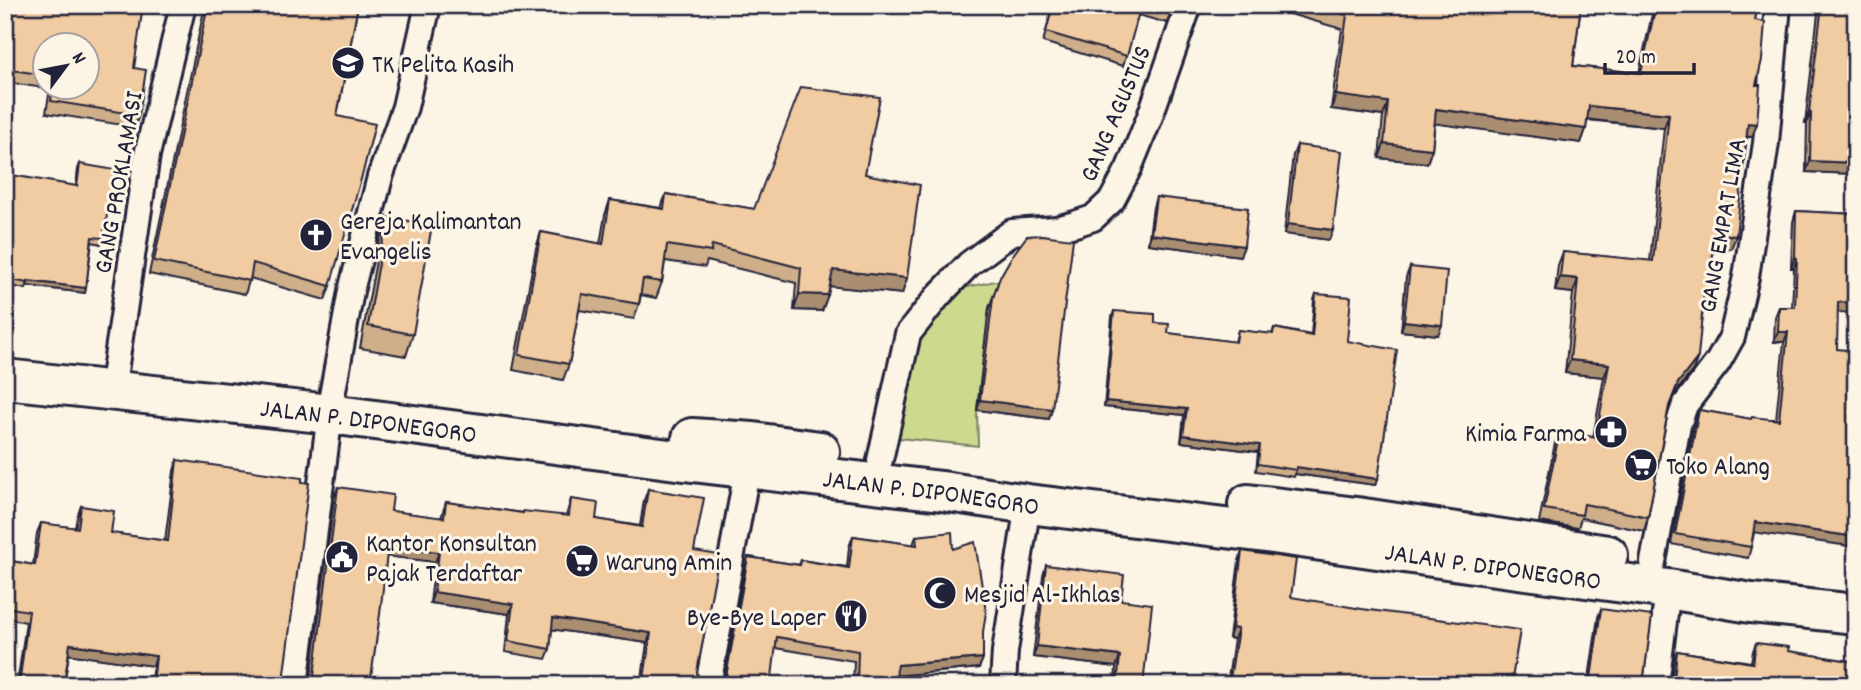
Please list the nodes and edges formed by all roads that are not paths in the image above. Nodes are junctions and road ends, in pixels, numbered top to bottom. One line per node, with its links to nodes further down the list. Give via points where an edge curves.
1 (183, 5): 6 (street, GANG PROKLAMASI, via 148,155)
2 (429, 5): 8 (street, via 405,107 380,177 351,290)
3 (1189, 5): 10 (street, GANG AGUSTUS, via 1149,119 1112,200 1093,218 1075,224 1012,232 969,264 908,334)
4 (1778, 5): 12 (street, GANG EMPAT LIMA, via 1766,143 1746,277 1732,337 1685,405 1678,425)
5 (5, 359): 6 (main road, JALAN P. DIPONEGORO)
6 (115, 371): 8 (main road, JALAN P. DIPONEGORO)
7 (5, 379): 8 (main road, JALAN P. DIPONEGORO)
8 (331, 405): 9 (main road, JALAN P. DIPONEGORO); 15 (street)
9 (750, 455): 10 (main road, JALAN P. DIPONEGORO); 11 (main road, JALAN P. DIPONEGORO); 16 (street)
10 (880, 460): 12 (main road, JALAN P. DIPONEGORO, via 1357,517)
11 (1028, 504): 12 (main road, JALAN P. DIPONEGORO, via 1494,566); 17 (street)
12 (1660, 575): 13 (main road, JALAN P. DIPONEGORO); 14 (main road, JALAN P. DIPONEGORO, via 1751,603); 18 (street, GANG EMPAT LIMA)
13 (1856, 593)
14 (1856, 614)
15 (295, 685)
16 (708, 685)
17 (1003, 685)
18 (1656, 685)

